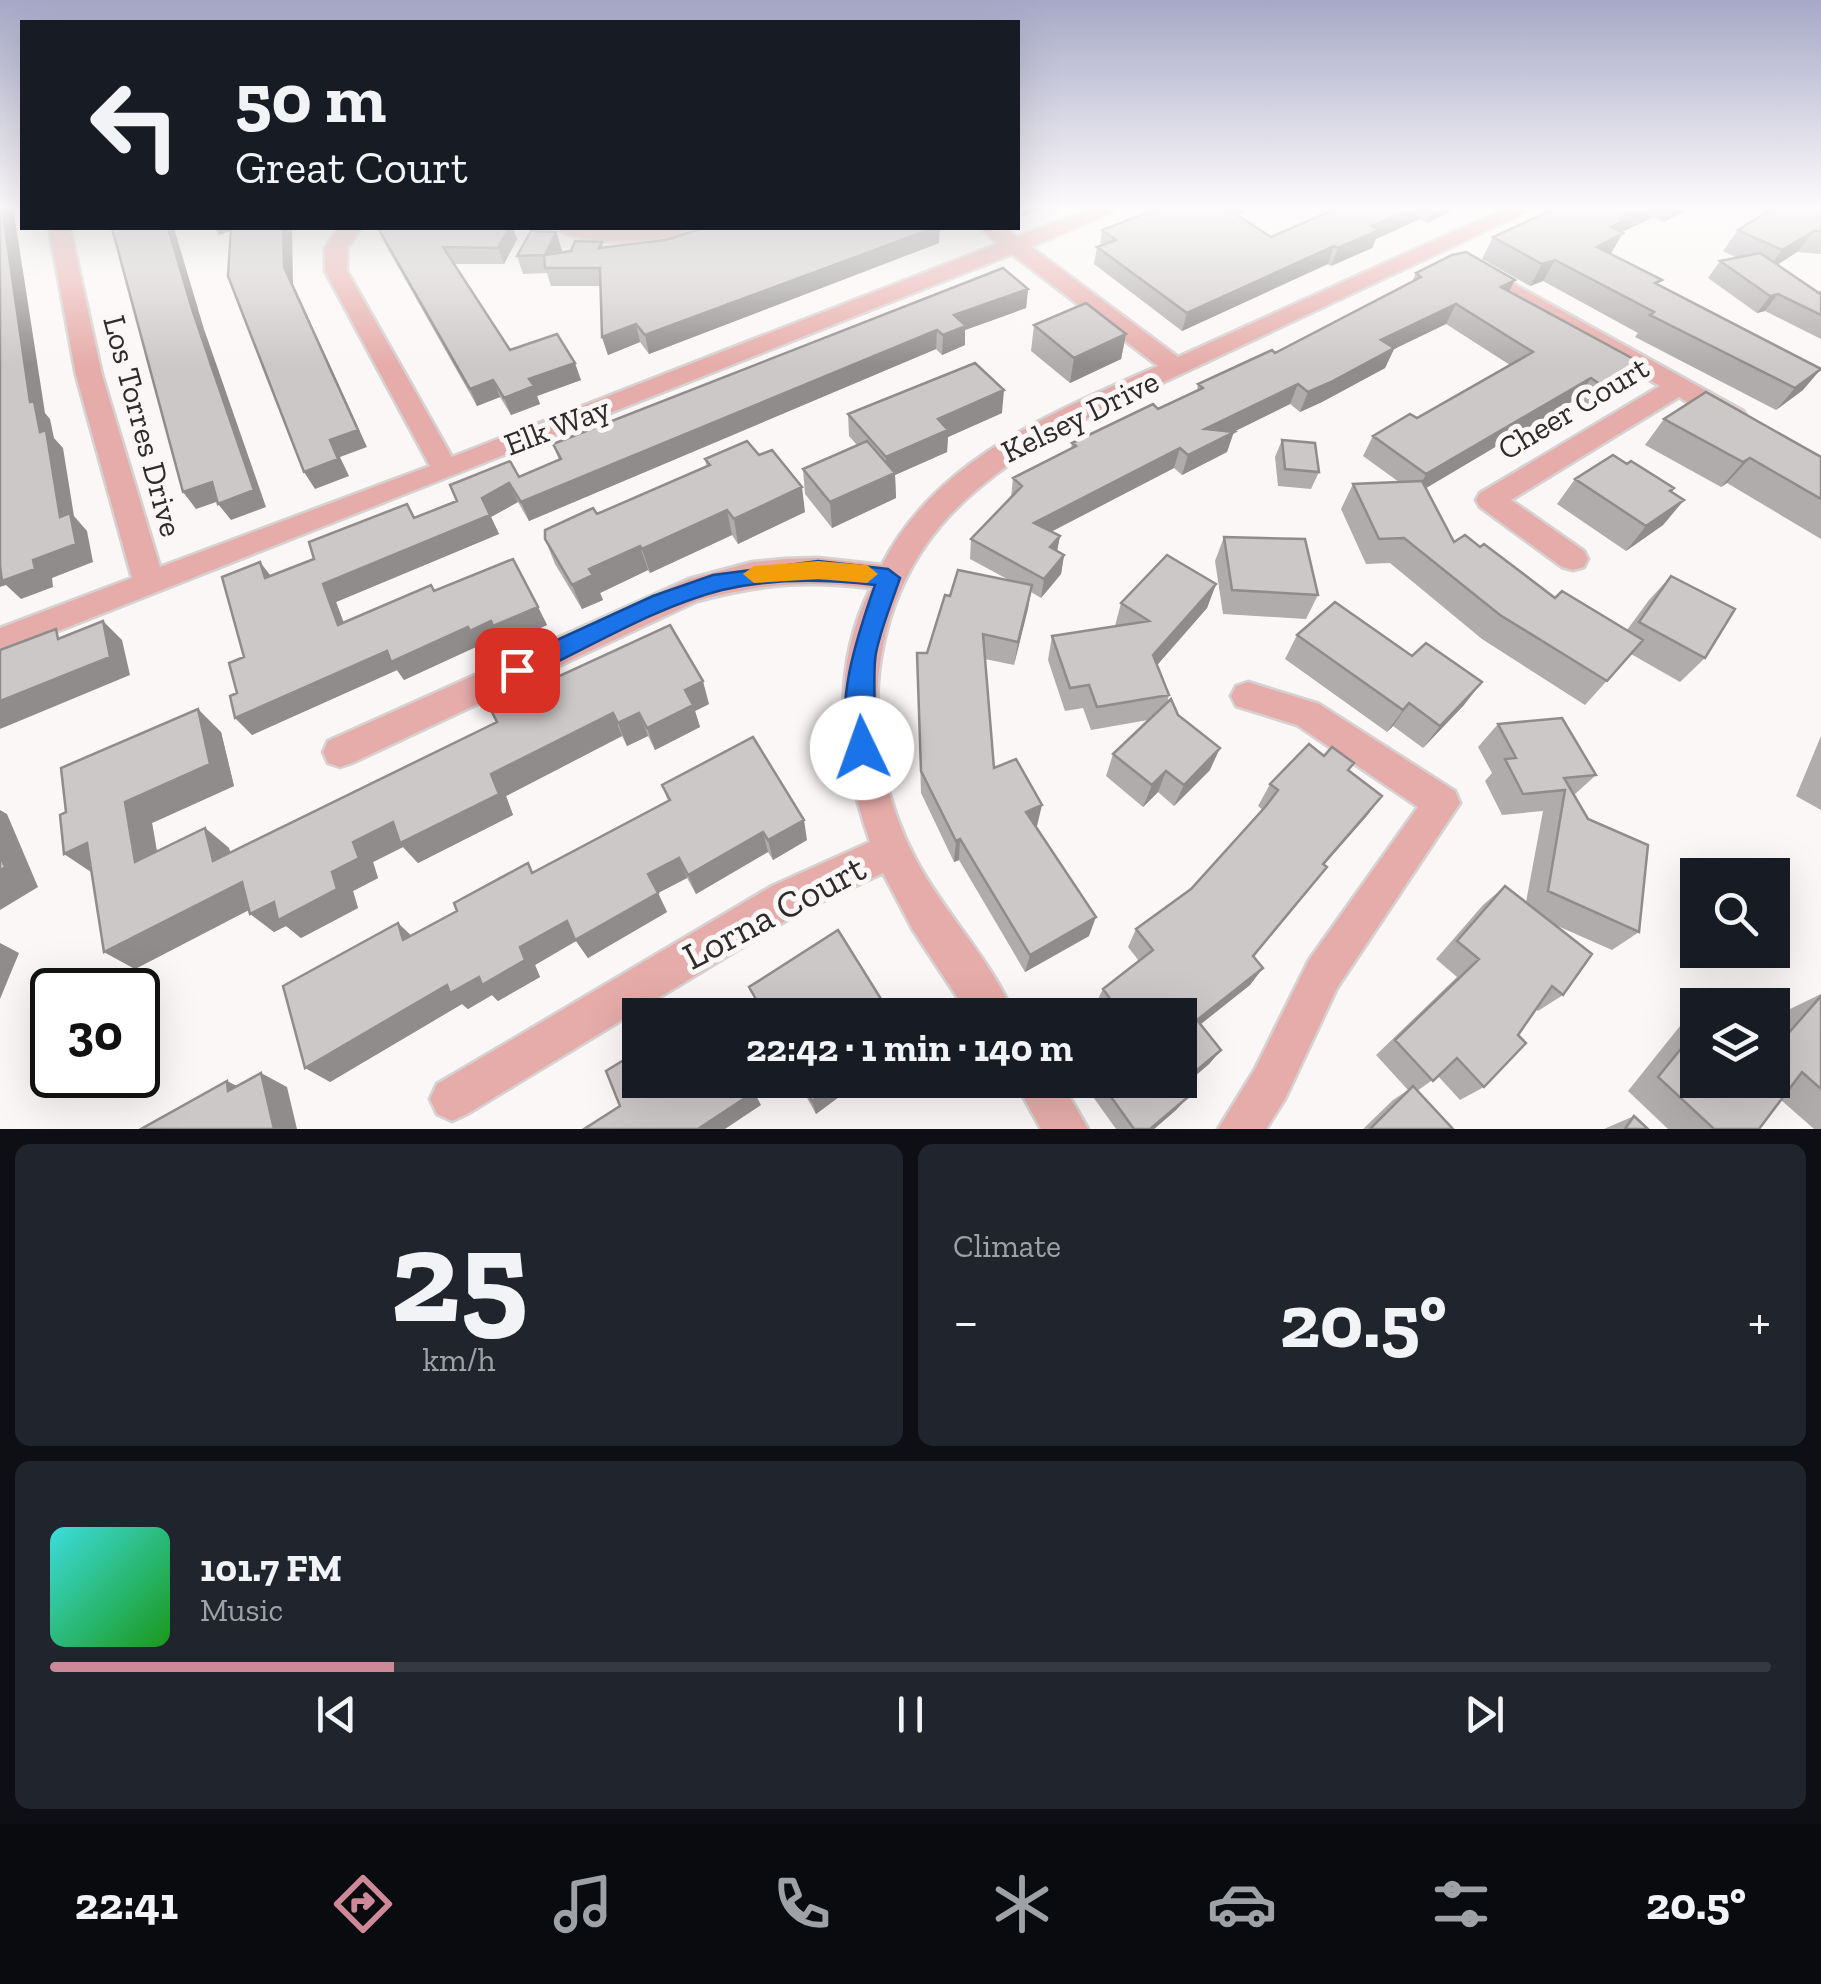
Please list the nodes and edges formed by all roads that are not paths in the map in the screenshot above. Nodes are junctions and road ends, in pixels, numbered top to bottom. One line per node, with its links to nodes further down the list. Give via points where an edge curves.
1 (65, 260): 13 (street, Los Torres Drive, via 89,375)
2 (336, 260): 10 (street, via 336,271)
3 (985, 260): 10 (street, Elk Way)
4 (1038, 260): 7 (street)
5 (1412, 260): 7 (street, Kelsey Drive)
6 (1457, 260): 8 (street)
7 (1178, 368): 12 (street, Kelsey Drive, via 1040,430 980,467 944,498)
8 (1678, 386): 9 (street); 11 (street, Cheer Court, via 1490,500)
9 (1757, 429)
10 (446, 470): 13 (street, Elk Way)
11 (1573, 559)
12 (888, 578): 16 (street, via 785,571 689,591); 17 (street, Kelsey Drive, via 864,653 860,715 868,782)
13 (149, 583): 14 (street, Elk Way)
14 (0, 641)
15 (1248, 696): 22 (street, via 1307,714 1442,804 1323,974 1270,1084)
16 (340, 752)
17 (891, 850): 18 (street, Kelsey Drive); 20 (street, Lorna Court, via 786,899)
18 (982, 998)
19 (1046, 1098): 21 (street)
20 (452, 1099)
21 (1066, 1129)
22 (1240, 1129)

